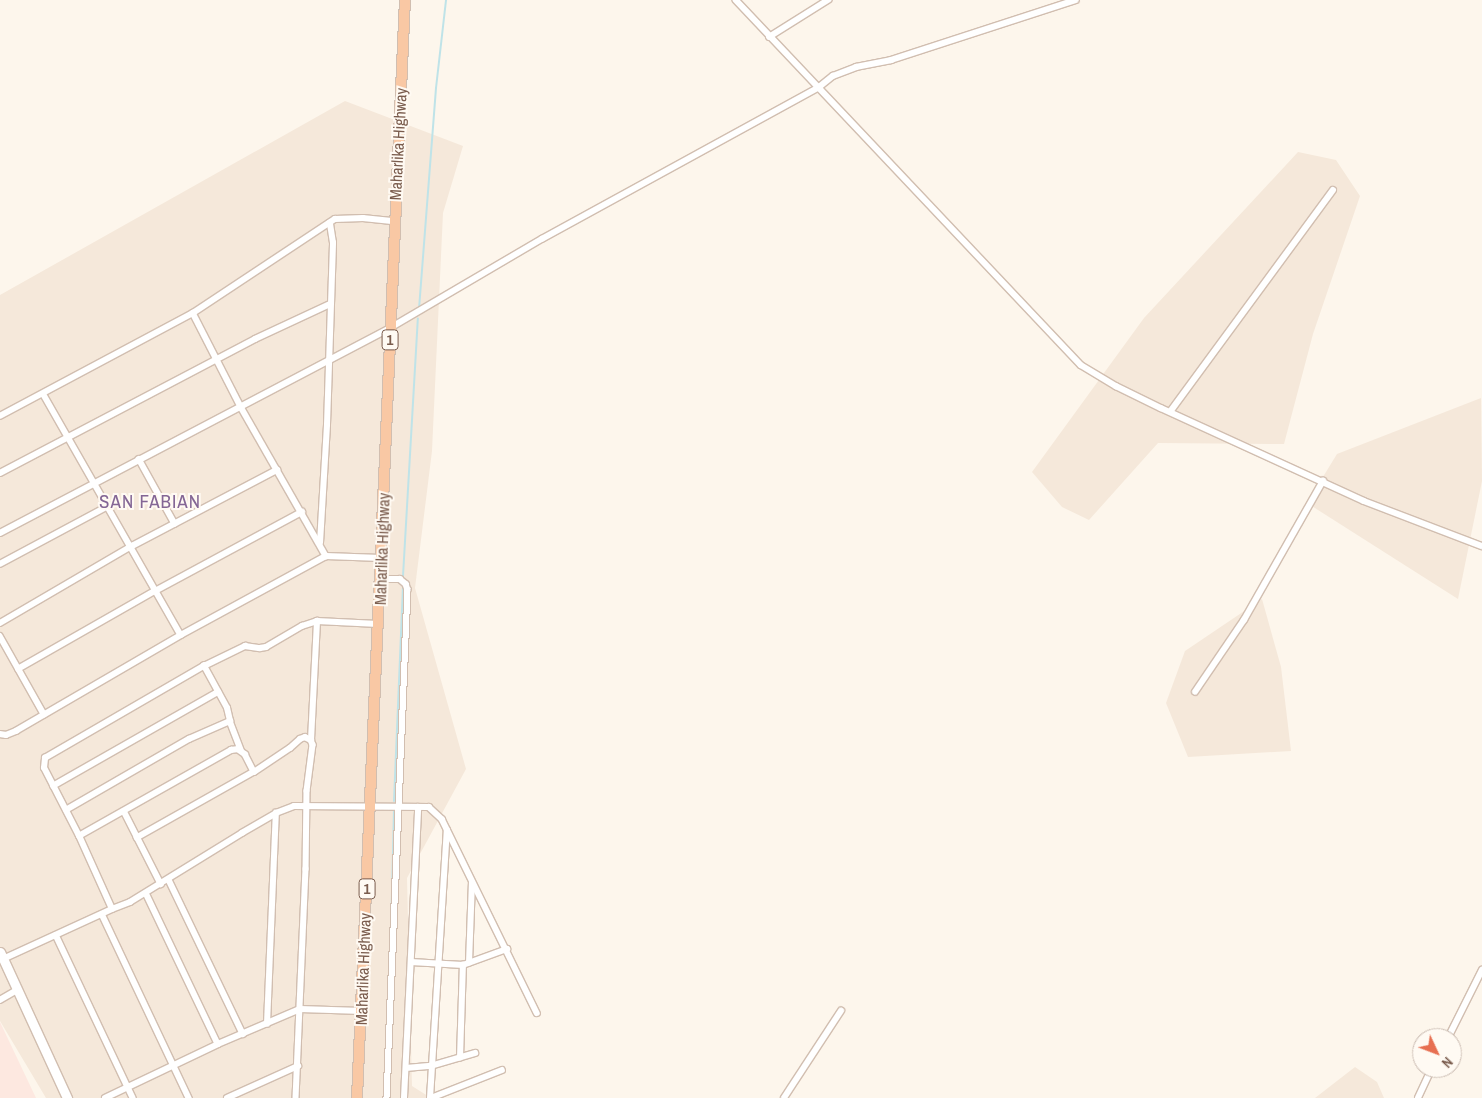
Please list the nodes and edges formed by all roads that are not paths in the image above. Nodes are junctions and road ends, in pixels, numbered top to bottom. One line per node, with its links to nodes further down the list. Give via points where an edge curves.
1 (405, 0): 8 (highway, Maharlika Highway / 1)
2 (736, 0): 5 (street)
3 (828, 0): 5 (street)
4 (1076, 0): 6 (street, via 891,60 856,67 833,76)
5 (769, 37): 6 (street)
6 (818, 88): 12 (street, via 542,239); 17 (street, via 1070,355 1094,374)
7 (1333, 190): 17 (street)
8 (394, 221): 9 (street, via 343,218); 12 (highway, Maharlika Highway / 1)
9 (330, 223): 10 (street, via 333,243); 11 (street)
10 (330, 304): 13 (street); 14 (street)
11 (193, 313): 13 (street); 15 (street)
12 (390, 328): 14 (street); 33 (highway, Maharlika Highway / 1)
13 (217, 360): 16 (street); 19 (street)
14 (328, 362): 16 (street); 29 (street)
15 (44, 395): 18 (street); 19 (street)
16 (241, 407): 20 (street); 21 (street)
17 (1170, 412): 23 (street)
18 (0, 416)
19 (69, 437): 22 (street); 24 (street)
20 (139, 459): 24 (street); 27 (street)
21 (277, 470): 26 (street); 27 (street)
22 (0, 473)
23 (1323, 481): 31 (street, via 1364,501); 45 (street, via 1244,620)
24 (94, 483): 25 (street); 28 (street)
25 (108, 506): 30 (street); 34 (street)
26 (302, 512): 29 (street); 36 (street)
27 (175, 524): 30 (street)
28 (0, 533)
29 (320, 543): 32 (street)
30 (132, 546): 36 (street); 38 (street)
31 (1482, 546)
32 (326, 556): 33 (street); 40 (street)
33 (381, 558): 35 (highway, Maharlika Highway / 1)
34 (0, 564)
35 (380, 579): 39 (highway, Maharlika Highway / 1); 54 (street, via 400,579 408,590)
36 (155, 591): 40 (street); 43 (street)
37 (317, 621): 39 (street); 42 (street, via 270,645 260,648 245,646); 49 (street)
38 (0, 623)
39 (378, 624): 56 (highway, Maharlika Highway / 1)
40 (180, 635): 46 (street)
41 (0, 636): 43 (street)
42 (204, 666): 44 (street); 52 (street, via 46,758 44,768)
43 (18, 669): 46 (street)
44 (218, 692): 47 (street, via 228,708); 52 (street)
45 (1194, 692)
46 (44, 714): 48 (street, via 16,731)
47 (230, 721): 50 (street); 57 (street, via 189,740)
48 (0, 734)
49 (311, 740): 51 (street, via 300,738); 53 (street)
50 (241, 750): 51 (street); 58 (street, via 231,750)
51 (254, 772): 62 (street)
52 (53, 786): 57 (street)
53 (307, 804): 56 (street); 59 (street); 78 (street)
54 (399, 806): 55 (street); 56 (street); 102 (street)
55 (418, 807): 60 (street, via 435,810); 72 (street)
56 (370, 808): 79 (highway, Maharlika Highway / 1)
57 (66, 810): 61 (street)
58 (124, 811): 61 (street); 62 (street)
59 (276, 813): 63 (street); 82 (street)
60 (447, 829): 64 (street); 73 (street)
61 (79, 836): 67 (street)
62 (137, 838): 65 (street)
63 (169, 880): 65 (street); 84 (street)
64 (472, 881): 70 (street); 74 (street)
65 (161, 884): 66 (street)
66 (146, 893): 67 (street); 85 (street)
67 (112, 909): 68 (street)
68 (102, 914): 69 (street); 88 (street)
69 (56, 935): 71 (street); 94 (street)
70 (507, 949): 74 (street); 81 (street)
71 (2, 955): 76 (main road)
72 (411, 962): 73 (street); 91 (street)
73 (437, 963): 74 (street); 90 (street)
74 (466, 964): 87 (street)
75 (1482, 970): 83 (street)
76 (17, 990): 77 (street); 95 (main road)
77 (0, 1000)
78 (300, 1009): 79 (street); 82 (street); 89 (street)
79 (362, 1011): 101 (highway, Maharlika Highway / 1)
80 (841, 1011): 105 (street)
81 (537, 1012)
82 (267, 1024): 84 (street)
83 (1453, 1028)
84 (243, 1034): 85 (street)
85 (218, 1044): 88 (street)
86 (475, 1053): 87 (street)
87 (460, 1058): 90 (street)
88 (174, 1065): 94 (street); 98 (street)
89 (298, 1066): 99 (street); 100 (street)
90 (431, 1066): 91 (street); 104 (street)
91 (406, 1068): 103 (street)
92 (502, 1070): 104 (street)
93 (1427, 1078): 106 (street)
94 (128, 1088): 96 (street); 97 (street)
95 (67, 1098)
96 (105, 1098)
97 (133, 1098)
98 (189, 1098)
99 (227, 1098)
100 (296, 1098)
101 (358, 1098)
102 (387, 1098)
103 (404, 1098)
104 (431, 1098)
105 (784, 1098)
106 (1418, 1098)

